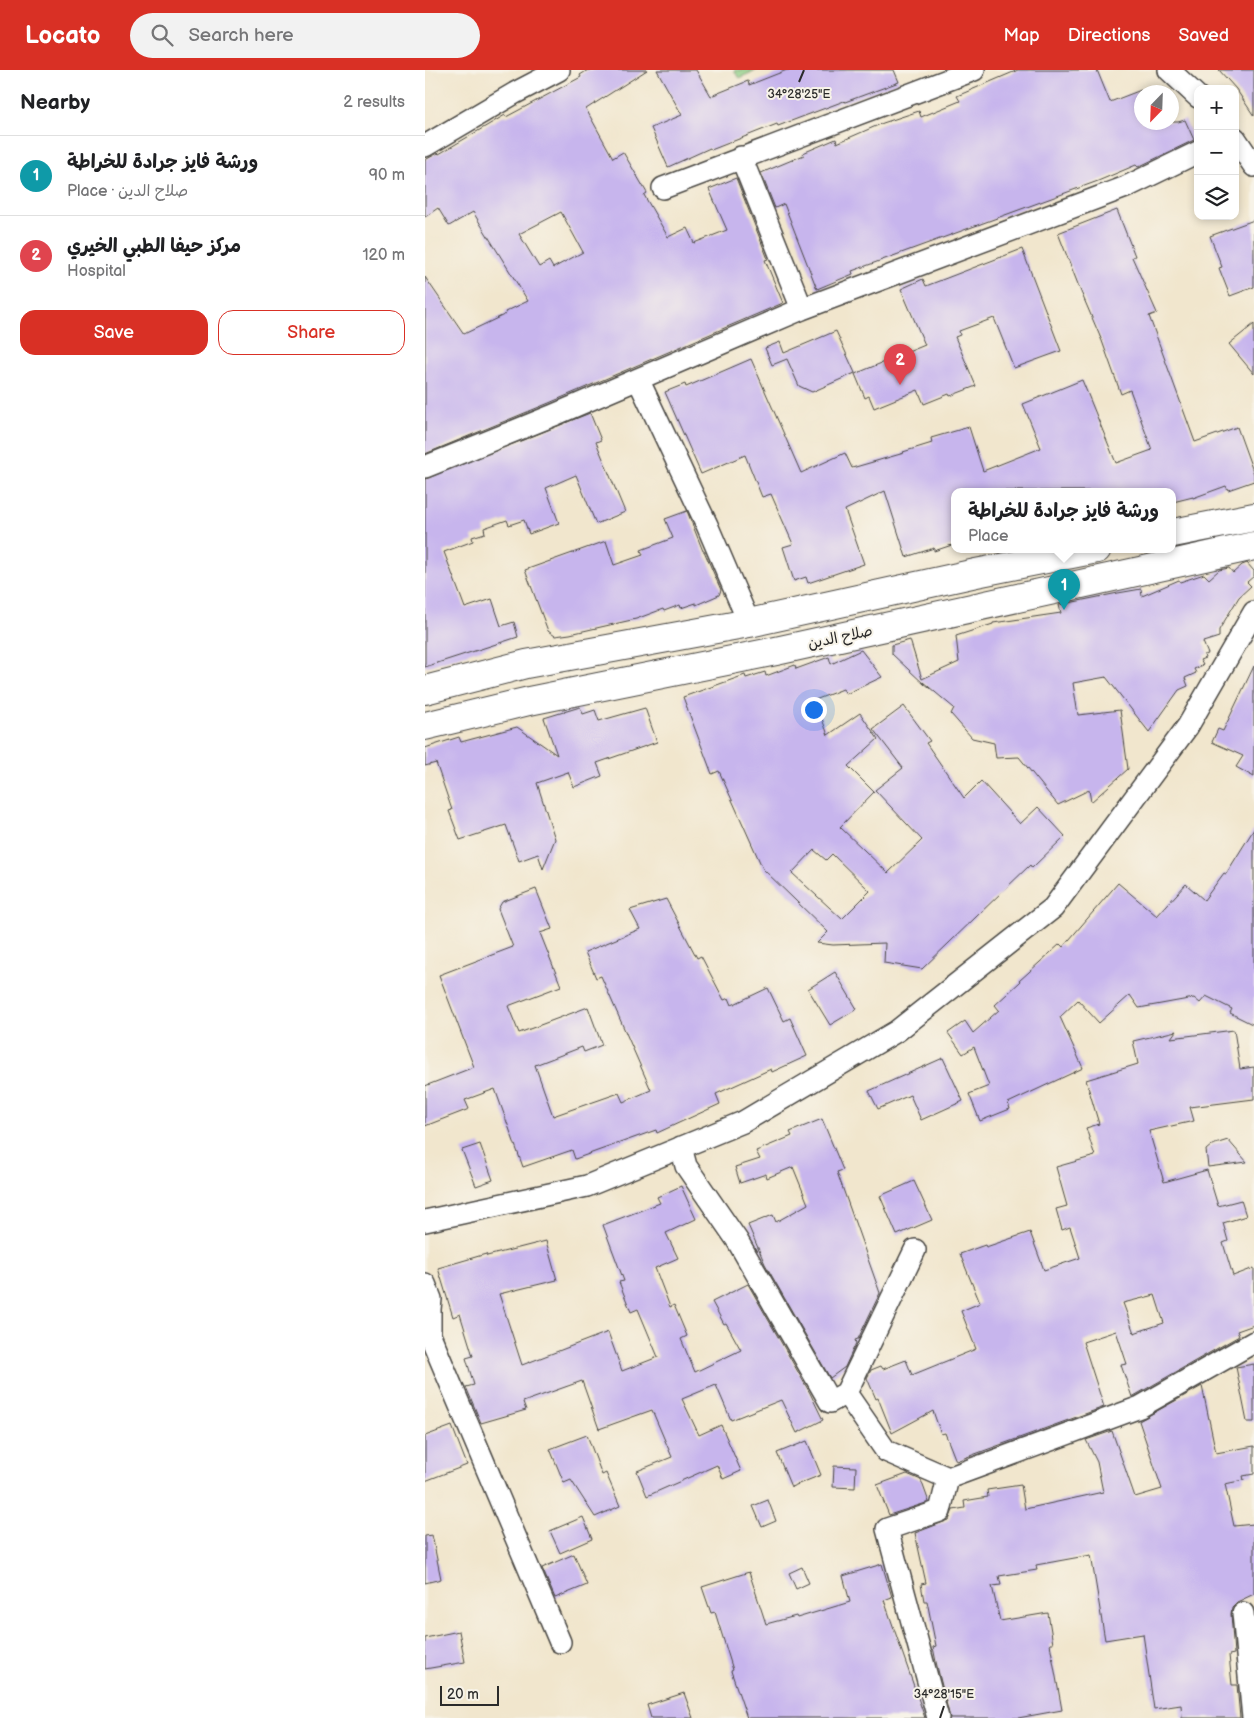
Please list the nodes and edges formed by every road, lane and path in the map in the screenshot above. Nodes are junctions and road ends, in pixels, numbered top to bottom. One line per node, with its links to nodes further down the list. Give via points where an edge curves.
1 (559, 70): 8 (street)
2 (974, 70): 10 (street)
3 (1169, 70): 6 (street)
4 (1186, 70): 5 (street)
5 (1196, 85)
6 (1194, 93)
7 (1239, 144): 11 (street)
8 (425, 146)
9 (1194, 154): 13 (street, via 1127,187)
10 (741, 158): 12 (street); 13 (street)
11 (1254, 166)
12 (663, 188)
13 (802, 309): 14 (street)
14 (638, 379): 15 (street); 21 (street, via 707,525)
15 (425, 467)
16 (1254, 517): 17 (highway)
17 (1176, 533)
18 (1254, 546): 22 (highway, صلاح الدين)
19 (1077, 553): 21 (highway)
20 (1254, 612): 25 (street, via 1188,726 1053,908 897,1031 743,1122)
21 (759, 621): 22 (highway); 23 (highway, via 526,664)
22 (776, 651): 24 (highway, صلاح الدين, via 529,700)
23 (425, 690)
24 (425, 726)
25 (681, 1147): 26 (street, via 587,1186); 30 (street, via 686,1166 737,1240 830,1402)
26 (425, 1221)
27 (915, 1250): 30 (street)
28 (425, 1284): 33 (street, via 431,1299 430,1335)
29 (1254, 1342): 31 (street, via 1140,1407)
30 (847, 1393): 31 (street, via 886,1451)
31 (949, 1478): 34 (street, via 940,1511 887,1529)
32 (1243, 1613): 35 (street)
33 (560, 1642)
34 (938, 1718)
35 (1253, 1718)

